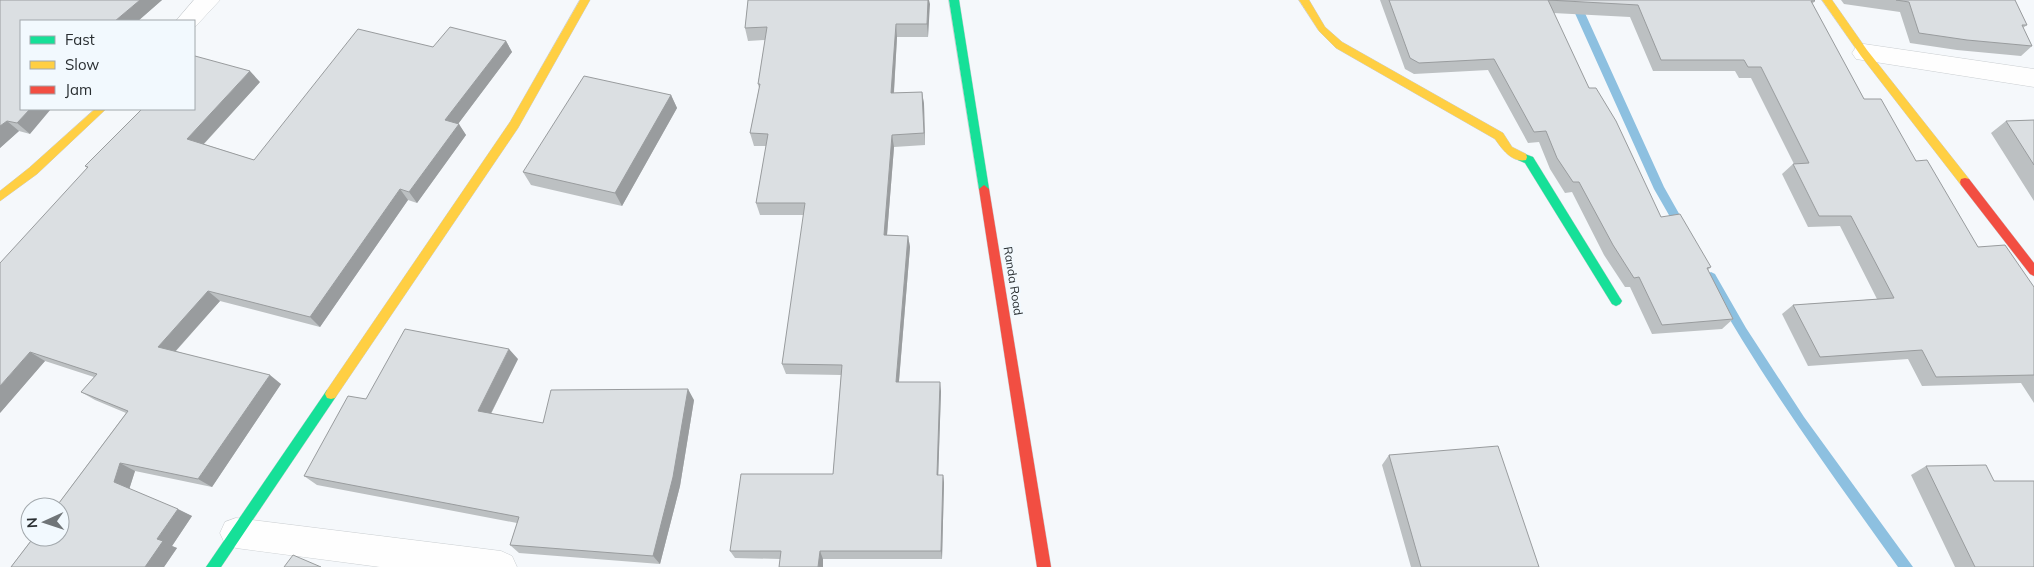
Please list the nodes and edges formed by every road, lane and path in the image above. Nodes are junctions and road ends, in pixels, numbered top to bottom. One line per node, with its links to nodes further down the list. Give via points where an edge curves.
1 (208, 0): 6 (street)
2 (585, 0): 13 (street, via 514,125)
3 (954, 0): 16 (street, Randa Road)
4 (1304, 0): 12 (street, via 1322,29 1339,45 1499,136 1508,150 1529,160)
5 (1827, 0): 7 (street)
6 (189, 20)
7 (1864, 53): 8 (street); 11 (street)
8 (2034, 78)
9 (100, 110): 10 (street)
10 (0, 197)
11 (2034, 271)
12 (1616, 301)
13 (236, 533): 14 (street); 15 (street)
14 (213, 567)
15 (500, 567)
16 (1044, 567)

